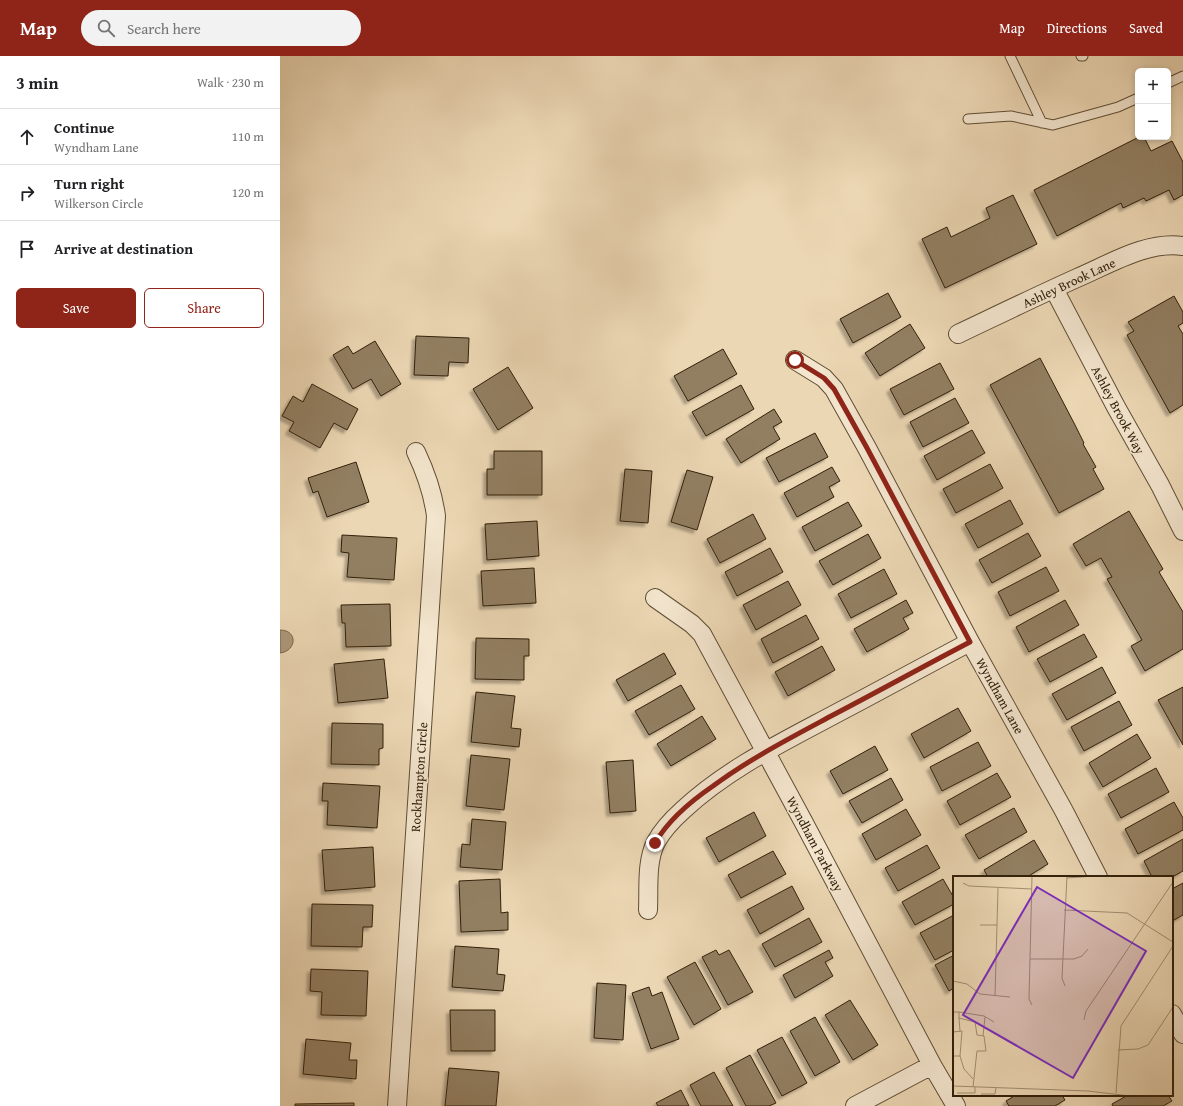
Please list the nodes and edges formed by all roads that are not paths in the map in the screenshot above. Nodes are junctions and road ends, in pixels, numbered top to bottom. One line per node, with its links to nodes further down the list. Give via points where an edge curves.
1 (1010, 56): 6 (lane)
2 (1183, 76): 3 (lane)
3 (1171, 82)
4 (1135, 99): 6 (lane, via 1118,107 1053,125)
5 (968, 119): 6 (lane, via 1011,116)
6 (1042, 123)
7 (1183, 246): 8 (street, Ashley Brook Lane, via 1156,246)
8 (1054, 288): 9 (street, Ashley Brook Lane); 12 (street, Ashley Brook Way)
9 (958, 334)
10 (795, 360): 14 (street, Wyndham Lane, via 824,378 834,389)
11 (416, 452): 21 (street, Rockhampton Circle, via 428,479 436,516)
12 (1183, 531)
13 (655, 598): 15 (street, Wyndham Parkway, via 702,634)
14 (970, 642): 15 (street); 16 (street, Wyndham Lane)
15 (765, 752): 17 (street, via 695,798 662,832 653,848 649,865); 20 (street, Wyndham Parkway)
16 (1097, 876)
17 (648, 910)
18 (1173, 1016): 19 (street)
19 (1183, 1034)
20 (932, 1065): 22 (street); 23 (street, Wyndham Parkway)
21 (397, 1106)
22 (855, 1106)
23 (956, 1106)

